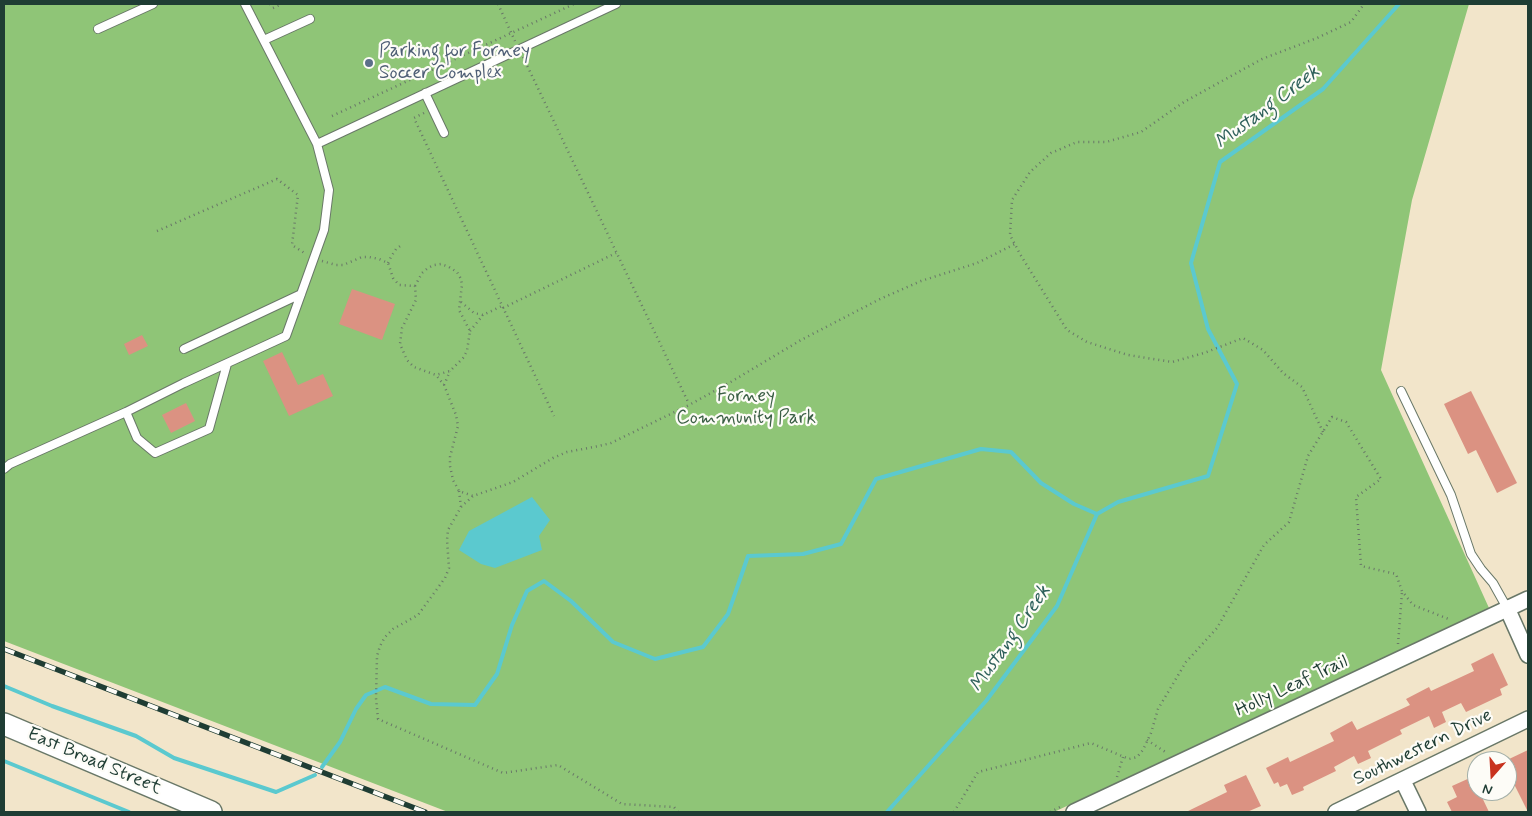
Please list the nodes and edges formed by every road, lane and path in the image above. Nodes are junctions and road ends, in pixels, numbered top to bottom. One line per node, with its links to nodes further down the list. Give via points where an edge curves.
1 (153, 4): 10 (lane)
2 (245, 4): 12 (lane)
3 (270, 4): 4 (path, via 273,8)
4 (282, 4)
5 (498, 4): 11 (path)
6 (574, 4): 11 (path)
7 (616, 4): 13 (lane)
8 (1364, 4): 21 (path, via 1351,22 1262,59 1184,102 1141,132 1106,142 1077,142 1051,153 1030,172 1012,200 1010,235)
9 (310, 18): 12 (lane)
10 (98, 29)
11 (511, 33): 13 (path); 16 (path)
12 (264, 40): 18 (lane)
13 (519, 49): 14 (lane); 22 (path)
14 (425, 93): 15 (lane); 18 (lane)
15 (432, 109): 17 (lane); 28 (path, via 414,118)
16 (332, 116)
17 (444, 132)
18 (317, 144): 23 (lane, via 330,190 324,230)
19 (157, 231): 23 (path, via 277,179 298,195 292,245)
20 (403, 244): 24 (path, via 396,249)
21 (1015, 244): 37 (path, via 977,263 880,299); 40 (path, via 1067,330 1087,342 1128,355 1172,362 1243,338 1263,350 1283,373 1302,387)
22 (616, 253): 28 (path); 37 (path)
23 (314, 259): 24 (path, via 344,265 369,257); 26 (lane)
24 (388, 264): 25 (path, via 395,282)
25 (415, 286): 27 (path, via 428,268 441,264 449,266 461,279); 34 (path, via 416,300 402,328 400,344 414,367)
26 (301, 294): 31 (lane); 32 (lane, via 286,336)
27 (460, 302): 29 (path); 30 (path, via 459,310)
28 (503, 307): 29 (path); 39 (path)
29 (483, 315): 30 (path)
30 (470, 331): 33 (path, via 463,358)
31 (184, 349)
32 (227, 364): 38 (lane); 38 (lane, via 209,429 156,453 137,438)
33 (450, 371): 34 (path); 35 (path)
34 (436, 375): 35 (path)
35 (444, 385): 42 (path, via 458,426 450,466)
36 (1401, 390): 47 (lane, via 1451,495 1471,554)
37 (689, 405): 43 (path, via 611,443 567,452 513,482)
38 (126, 412): 41 (lane)
39 (554, 416)
40 (1323, 432): 45 (path, via 1332,417 1346,422 1381,479 1356,498 1361,566 1396,574); 53 (path, via 1308,456 1289,522 1264,545 1218,628 1186,662 1158,709)
41 (4, 469)
42 (459, 491): 43 (path); 44 (path)
43 (473, 496): 44 (path)
44 (461, 507): 59 (path, via 448,530 449,568 445,578 418,615 393,629 380,646 377,656 378,719 504,773 558,765 622,804 674,807)
45 (1402, 591): 48 (path, via 1413,604 1451,620); 49 (path)
46 (1528, 599): 47 (street, Holly Leaf Trail)
47 (1507, 608): 50 (street); 61 (street, Holly Leaf Trail)
48 (1459, 616)
49 (1398, 645)
50 (1528, 655)
51 (1528, 719): 57 (street, Southwestern Drive)
52 (4, 724): 58 (main road, East Broad Street)
53 (1147, 740): 54 (path); 55 (path, via 1137,757)
54 (1170, 755)
55 (1123, 757): 56 (path); 60 (path, via 1091,743 978,772)
56 (1116, 781)
57 (1403, 781): 62 (street, Southwestern Drive); 63 (street)
58 (211, 812)
59 (678, 812)
60 (954, 812)
61 (1074, 812)
62 (1336, 812)
63 (1418, 812)

